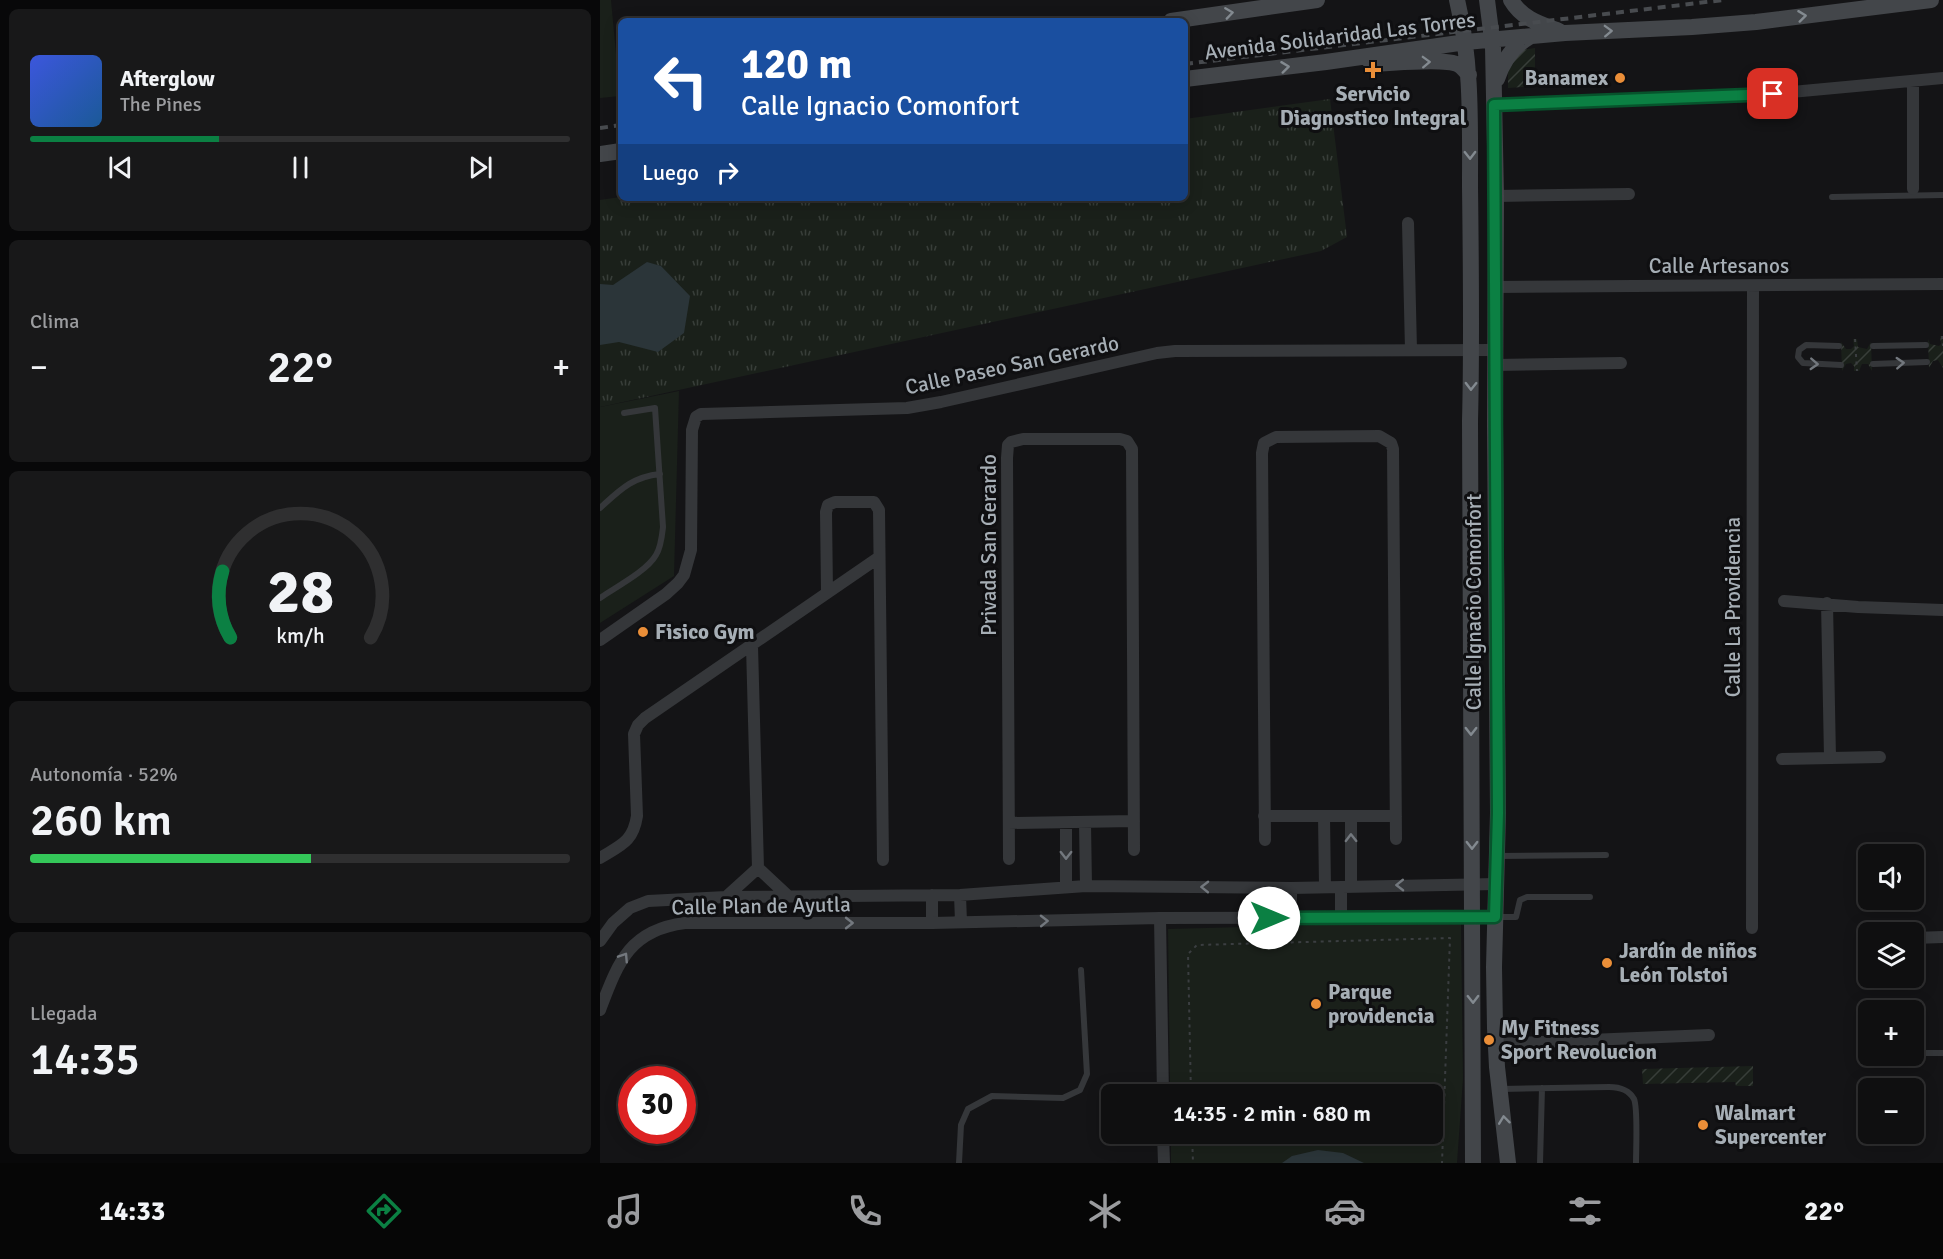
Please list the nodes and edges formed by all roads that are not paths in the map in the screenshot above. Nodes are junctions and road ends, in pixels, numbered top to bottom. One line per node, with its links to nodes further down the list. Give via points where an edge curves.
1 (1317, 0): 6 (main road, Avenida Solidaridad Las Torres, one-way to 1)
2 (1457, 0): 10 (main road, Calle Ignacio Comonfort)
3 (1487, 0): 9 (main road, Calle Ignacio Comonfort)
4 (1511, 0): 7 (main road, via 1530,20)
5 (1931, 0): 7 (main road, Avenida Solidaridad Las Torres, one-way to 5, via 1756,22)
6 (1188, 19)
7 (1565, 33): 8 (main road, Avenida Solidaridad Las Torres)
8 (1531, 36): 9 (main road, Avenida Solidaridad Las Torres); 16 (main road, via 1506,58)
9 (1493, 40): 10 (main road, Avenida Solidaridad Las Torres); 16 (main road, Calle Ignacio Comonfort)
10 (1466, 42): 11 (main road, Avenida Solidaridad Las Torres); 12 (main road, Calle Ignacio Comonfort)
11 (1326, 62): 12 (main road, one-way to 12, via 1454,63); 14 (main road, Avenida Solidaridad Las Torres, one-way to 11)
12 (1469, 75): 33 (main road, Calle Ignacio Comonfort, one-way to 33)
13 (1943, 78): 15 (street)
14 (1188, 79)
15 (1913, 81): 17 (street, via 1749,96); 20 (street)
16 (1494, 86): 17 (main road, Calle Ignacio Comonfort)
17 (1494, 105): 23 (main road, Calle Ignacio Comonfort)
18 (618, 151): 19 (main road)
19 (600, 154)
20 (1913, 189)
21 (1629, 194): 23 (street)
22 (1943, 195): 24 (lane)
23 (1496, 196): 28 (main road, Calle Ignacio Comonfort)
24 (1832, 197)
25 (1408, 223): 32 (street)
26 (1943, 284): 27 (street, Calle Artesanos)
27 (1753, 286): 28 (street, Calle Artesanos); 89 (street, Calle La Providencia)
28 (1495, 287): 34 (main road, Calle Ignacio Comonfort)
29 (1926, 345): 31 (lane)
30 (1839, 346): 38 (lane, one-way to 38, via 1806,345 1799,350 1798,357 1809,365)
31 (1873, 346)
32 (1410, 350): 33 (street, Calle Paseo San Gerardo); 48 (street, Calle Paseo San Gerardo, via 1175,351 907,408 701,414 692,430 690,550 684,575 666,594)
33 (1472, 351): 34 (street, Calle Paseo San Gerardo); 70 (main road, Calle Ignacio Comonfort, one-way to 70)
34 (1495, 358): 36 (street, Calle Paseo San Gerardo); 65 (main road, Calle Ignacio Comonfort)
35 (1927, 362): 37 (lane, one-way to 35)
36 (1621, 363)
37 (1873, 364)
38 (1841, 365)
39 (624, 413): 40 (lane, via 656,408)
40 (660, 474): 41 (lane, via 630,482); 44 (lane, via 663,527 657,554 650,564)
41 (600, 507)
42 (878, 558): 43 (street); 43 (street, via 876,504 870,500 831,503 826,512); 68 (street)
43 (827, 592): 49 (street)
44 (600, 598)
45 (1785, 601): 46 (street)
46 (1827, 603): 47 (street); 51 (street)
47 (1943, 610)
48 (600, 640)
49 (752, 646): 66 (street, via 638,725 634,734 635,828 624,844); 69 (street)
50 (1880, 757): 51 (street)
51 (1830, 758): 52 (street)
52 (1782, 759)
53 (1264, 816): 54 (street); 56 (street, via 1264,443 1276,436 1379,436 1388,439 1393,449); 62 (street)
54 (1324, 816): 55 (street); 75 (street)
55 (1351, 816): 56 (street); 73 (street, one-way to 55)
56 (1396, 816): 61 (street)
57 (1134, 821): 58 (street, Privada San Gerardo, via 1132,449 1120,439 1023,439 1011,442 1007,450); 60 (street); 63 (street, Privada San Gerardo)
58 (1009, 823): 59 (street); 67 (street, Privada San Gerardo)
59 (1066, 823): 60 (street); 74 (street, one-way to 74)
60 (1085, 823): 72 (street)
61 (1396, 839)
62 (1265, 840)
63 (1134, 850)
64 (1606, 855): 65 (lane)
65 (1497, 856): 71 (main road, Calle Ignacio Comonfort)
66 (600, 858)
67 (1009, 859)
68 (883, 860)
69 (758, 868): 79 (street); 80 (street)
70 (1472, 884): 71 (street, Calle Plan de Ayutla); 73 (street, Calle Plan de Ayutla, one-way to 73); 83 (main road, Calle Ignacio Comonfort)
71 (1496, 884): 84 (main road, Calle Ignacio Comonfort)
72 (1086, 886): 74 (street, Calle Plan de Ayutla); 76 (street, Calle Plan de Ayutla, one-way to 72)
73 (1346, 886): 75 (street, Calle Plan de Ayutla); 82 (street)
74 (1066, 887): 78 (street, Calle Plan de Ayutla)
75 (1325, 887): 76 (street, Calle Plan de Ayutla)
76 (1291, 888): 86 (street)
77 (932, 895): 78 (street, Calle Plan de Ayutla); 79 (street, Calle Plan de Ayutla); 88 (street)
78 (960, 895): 87 (street)
79 (788, 896): 80 (street, Calle Plan de Ayutla)
80 (726, 897): 92 (street, Calle Plan de Ayutla, via 648,901 630,908)
81 (1590, 897): 84 (lane, via 1527,897 1520,900 1516,917)
82 (1341, 917): 83 (street, Calle Plan de Ayutla); 86 (street, Calle Plan de Ayutla)
83 (1472, 917): 84 (street, Calle Plan de Ayutla); 105 (main road, Calle Ignacio Comonfort, one-way to 105)
84 (1495, 917): 96 (main road, Calle Ignacio Comonfort)
85 (1160, 918): 86 (street, Calle Plan de Ayutla); 87 (street, Calle Plan de Ayutla, one-way to 85); 99 (street)
86 (1291, 918)
87 (961, 922): 88 (street, Calle Plan de Ayutla)
88 (933, 923): 94 (street, Calle Plan de Ayutla, one-way to 88, via 628,950 638,939 667,925)
89 (1752, 928)
90 (1924, 938): 91 (street)
91 (1943, 938)
92 (600, 941)
93 (1081, 970): 103 (lane, via 1087,1074 1080,1090 1063,1098 992,1096 969,1109 961,1125)
94 (600, 1010)
95 (1709, 1035): 96 (street)
96 (1496, 1044): 101 (main road, Calle Ignacio Comonfort)
97 (1924, 1053): 98 (lane)
98 (1943, 1053)
99 (1163, 1084)
100 (1542, 1088): 101 (lane); 107 (lane); 108 (lane, via 1609,1086 1627,1092 1635,1101)
101 (1501, 1089): 106 (main road, Calle Ignacio Comonfort, one-way to 101)
102 (1163, 1144): 104 (street)
103 (959, 1163)
104 (1164, 1163)
105 (1473, 1163)
106 (1508, 1163)
107 (1540, 1163)
108 (1636, 1163)

